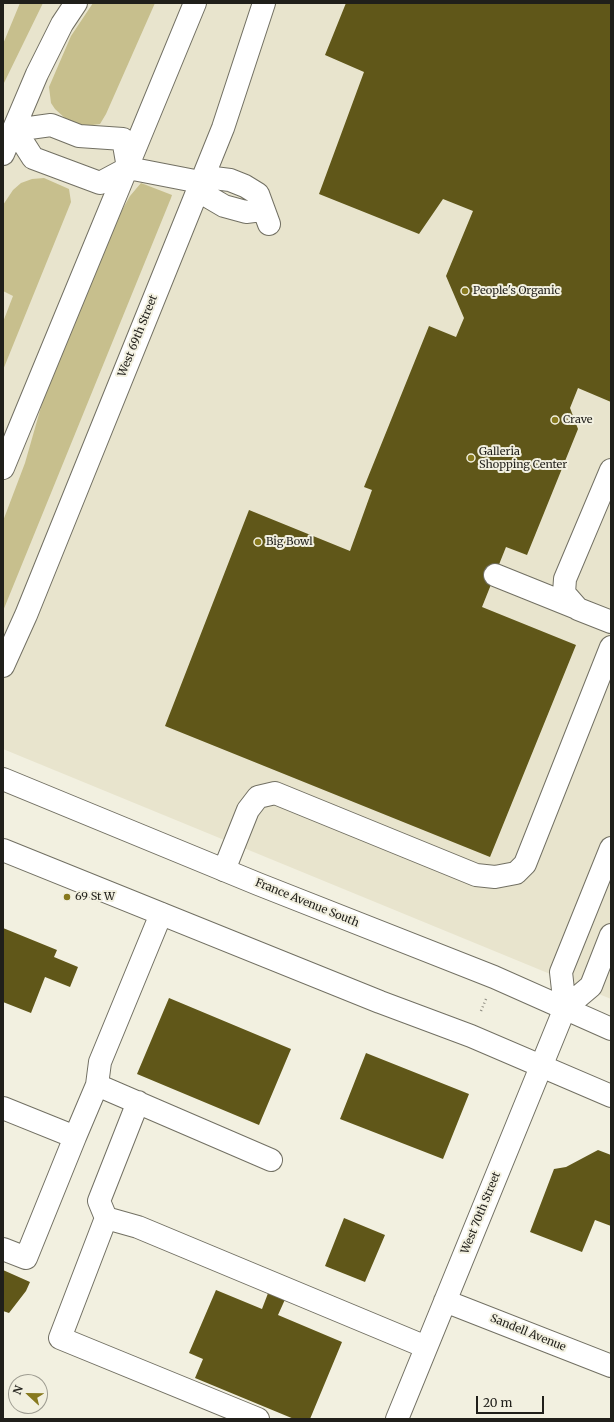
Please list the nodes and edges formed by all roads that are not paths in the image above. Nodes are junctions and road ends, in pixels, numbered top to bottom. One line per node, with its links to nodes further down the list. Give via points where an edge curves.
1 (76, 3): 4 (street, via 62,24)
2 (195, 3): 6 (street)
3 (264, 3): 7 (street, West 69th Street, via 223,128)
4 (9, 130): 5 (street); 6 (street, via 33,158 100,183); 6 (street, via 50,125 79,136 123,139)
5 (3, 154)
6 (128, 168): 7 (street); 9 (street)
7 (200, 182): 8 (street, via 207,196 224,206); 15 (street, West 69th Street)
8 (266, 217)
9 (3, 468)
10 (611, 470): 12 (street, via 565,579 564,593)
11 (495, 575): 12 (street)
12 (578, 609): 13 (street)
13 (611, 622)
14 (611, 647): 16 (street)
15 (3, 666)
16 (605, 680): 20 (street, via 525,864 516,873 495,877 476,875 275,794 258,797 248,810)
17 (3, 778): 20 (street, France Avenue South)
18 (611, 848): 23 (street, West 70th Street, via 561,972)
19 (3, 850): 21 (street)
20 (224, 870): 23 (street, France Avenue South)
21 (161, 914): 25 (street, via 471,1036); 26 (street, via 100,1062)
22 (611, 935): 23 (street, West 70th Street, via 591,986)
23 (565, 1008): 24 (street, France Avenue South); 25 (street, West 70th Street)
24 (611, 1029)
25 (542, 1067): 27 (street); 34 (street, West 70th Street)
26 (97, 1085): 28 (street); 30 (street)
27 (611, 1096)
28 (138, 1102): 31 (street); 32 (street, via 99,1201)
29 (3, 1108): 30 (street)
30 (75, 1137): 33 (street, via 26,1258)
31 (271, 1160)
32 (106, 1218): 35 (street, via 138,1227); 37 (street, via 60,1338)
33 (3, 1249)
34 (445, 1300): 35 (street, West 70th Street); 36 (street, Sandell Avenue)
35 (426, 1346): 38 (street, West 70th Street)
36 (611, 1366)
37 (258, 1419)
38 (397, 1419)

